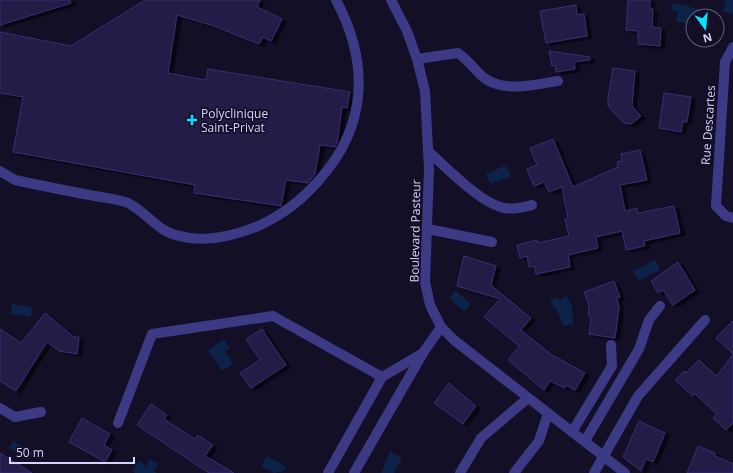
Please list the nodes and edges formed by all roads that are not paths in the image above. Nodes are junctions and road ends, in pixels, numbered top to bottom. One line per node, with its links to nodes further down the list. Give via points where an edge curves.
1 (336, 0): 7 (street, via 354,43 358,65 358,92 354,118 346,142 334,164 293,206 269,221 243,232 212,238 190,238 165,231 149,216 127,203 15,180)
2 (390, 0): 4 (street, Boulevard Pasteur, via 407,31)
3 (733, 47): 9 (street, Rue Descartes, via 725,62 716,206 726,216)
4 (417, 59): 5 (street, via 458,53 483,76 496,84 518,87); 6 (street, Boulevard Pasteur, via 425,91)
5 (558, 81)
6 (428, 151): 8 (street, via 481,198 503,208); 10 (street, Boulevard Pasteur)
7 (0, 171)
8 (532, 205)
9 (733, 218)
10 (428, 229): 11 (street); 14 (street, Boulevard Pasteur, via 425,282 430,305)
11 (492, 242)
12 (660, 306): 24 (street, via 649,320 639,349)
13 (705, 320): 25 (street, via 638,396)
14 (441, 327): 16 (street); 18 (street, Boulevard Pasteur)
15 (611, 346): 23 (street, via 612,366)
16 (423, 353): 17 (street); 27 (street)
17 (382, 377): 22 (street, via 273,316 152,334); 26 (street)
18 (528, 398): 21 (street, Boulevard Pasteur); 28 (street, via 480,438)
19 (0, 408): 20 (street, via 15,417)
20 (41, 412)
21 (548, 413): 23 (street, Boulevard Pasteur); 29 (street, via 539,441)
22 (118, 423)
23 (572, 432): 24 (street, Boulevard Pasteur)
24 (585, 441): 25 (street, Boulevard Pasteur)
25 (604, 456): 30 (street); 31 (street, Boulevard Pasteur)
26 (328, 473)
27 (354, 473)
28 (460, 473)
29 (514, 473)
30 (594, 473)
31 (625, 473)

